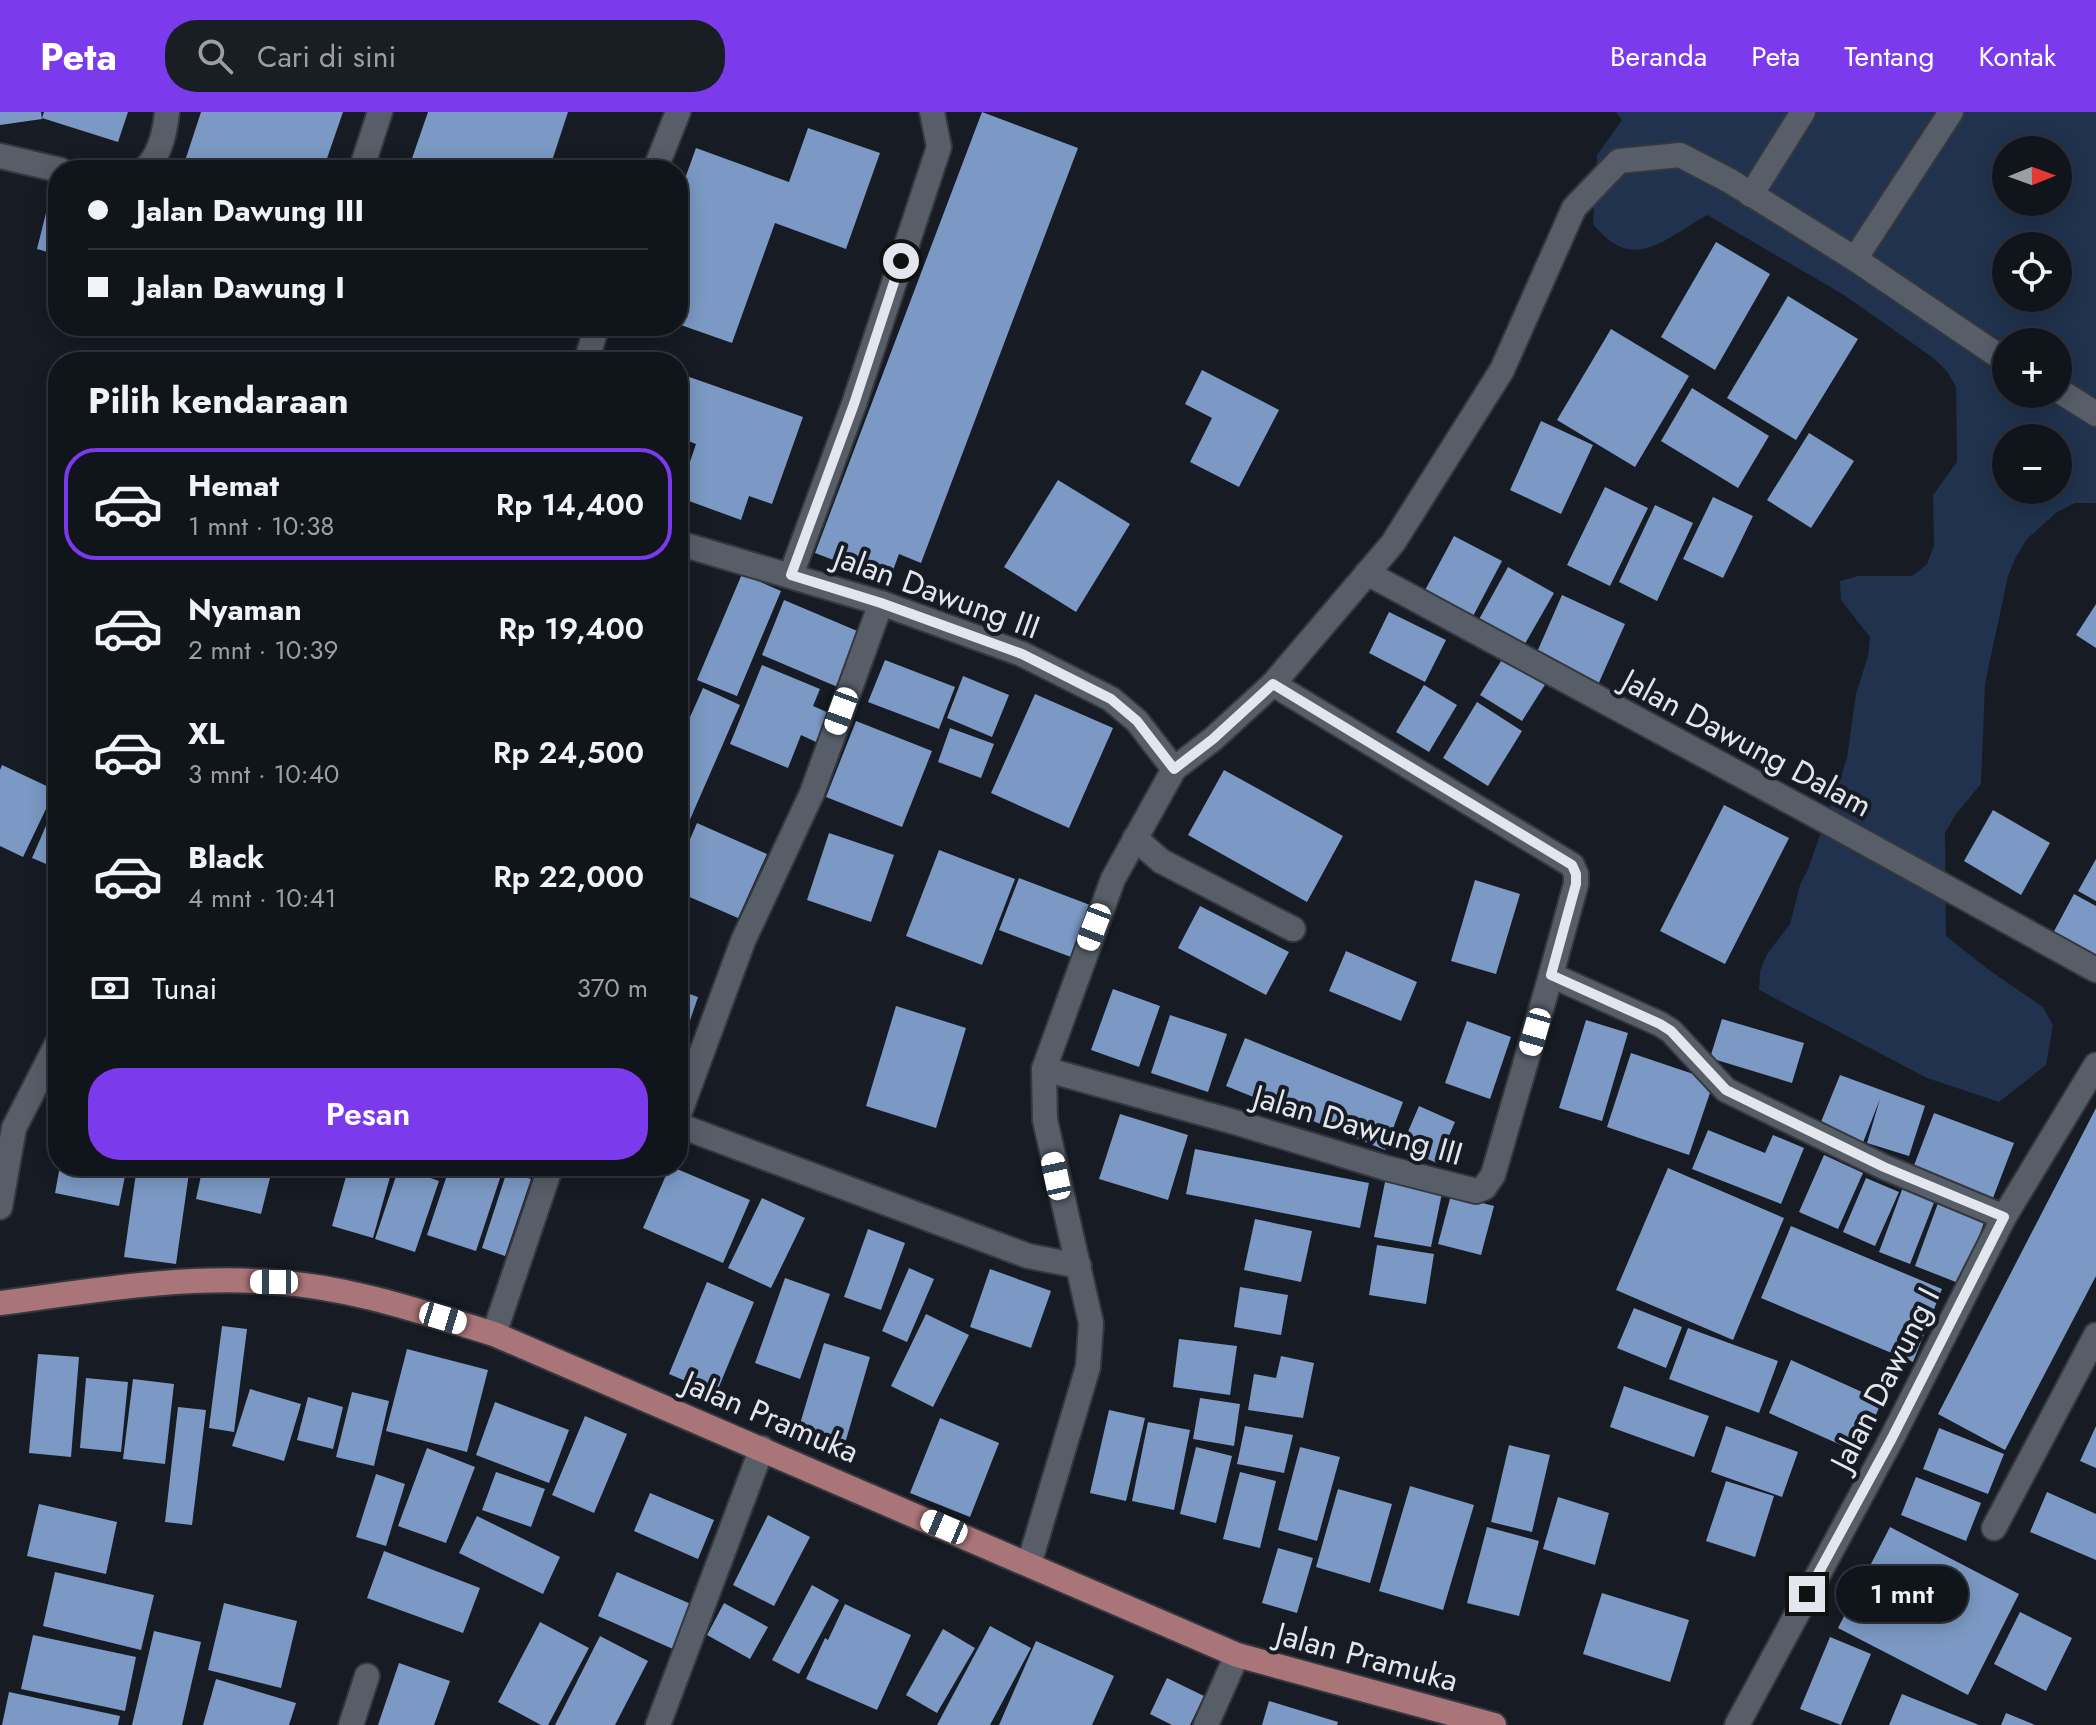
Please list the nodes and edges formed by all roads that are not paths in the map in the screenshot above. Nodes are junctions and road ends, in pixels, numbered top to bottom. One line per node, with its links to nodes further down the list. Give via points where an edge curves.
1 (167, 112): 8 (street)
2 (380, 112): 9 (street)
3 (678, 112): 10 (street)
4 (932, 112): 19 (street, Jalan Dawung III, via 939,147)
5 (1803, 112): 12 (street)
6 (1951, 112): 13 (street)
7 (0, 156): 11 (street)
8 (155, 160)
9 (364, 160)
10 (659, 160)
11 (48, 167)
12 (1751, 195): 13 (street); 18 (street, via 1680,155 1619,161 1574,208 1502,370 1393,543)
13 (1855, 259): 14 (street)
14 (1992, 352)
15 (2072, 397): 16 (street)
16 (2094, 408)
17 (688, 546): 19 (street, Jalan Dawung III)
18 (1367, 573): 21 (street); 25 (street, Jalan Dawung Dalam)
19 (791, 575): 20 (street, Jalan Dawung III)
20 (881, 603): 22 (street, Jalan Dawung III, via 1022,654 1111,699 1137,721); 30 (street, via 812,793 743,941)
21 (1273, 684): 22 (street); 26 (street, via 1572,865 1576,884)
22 (1174, 769): 23 (street)
23 (1135, 838): 24 (street, via 1161,861); 29 (street, via 1113,879)
24 (1293, 929)
25 (2096, 970)
26 (1551, 975): 29 (street, Jalan Dawung III, via 1493,1175 1476,1191); 35 (street, via 1671,1031 1726,1090 1884,1167)
27 (48, 1059): 31 (street)
28 (2096, 1065): 35 (street, Jalan Dawung I)
29 (1044, 1069): 36 (street, via 1045,1120)
30 (688, 1090)
31 (7, 1127): 34 (street)
32 (688, 1129): 36 (street, via 1028,1256)
33 (548, 1176): 38 (street)
34 (0, 1207)
35 (2004, 1217): 49 (street, Jalan Dawung I)
36 (1079, 1266): 42 (street, via 1091,1323 1088,1367)
37 (0, 1303): 38 (main road, Jalan Pramuka, via 150,1283 274,1282 367,1295)
38 (494, 1334): 40 (main road, Jalan Pramuka)
39 (2096, 1335): 41 (street)
40 (762, 1448): 42 (main road, Jalan Pramuka); 46 (street)
41 (1994, 1528)
42 (1029, 1564): 43 (main road, Jalan Pramuka)
43 (1237, 1655): 47 (street); 48 (main road, Jalan Pramuka)
44 (367, 1676): 45 (street)
45 (351, 1725)
46 (658, 1725)
47 (1206, 1725)
48 (1494, 1725)
49 (1737, 1725)

